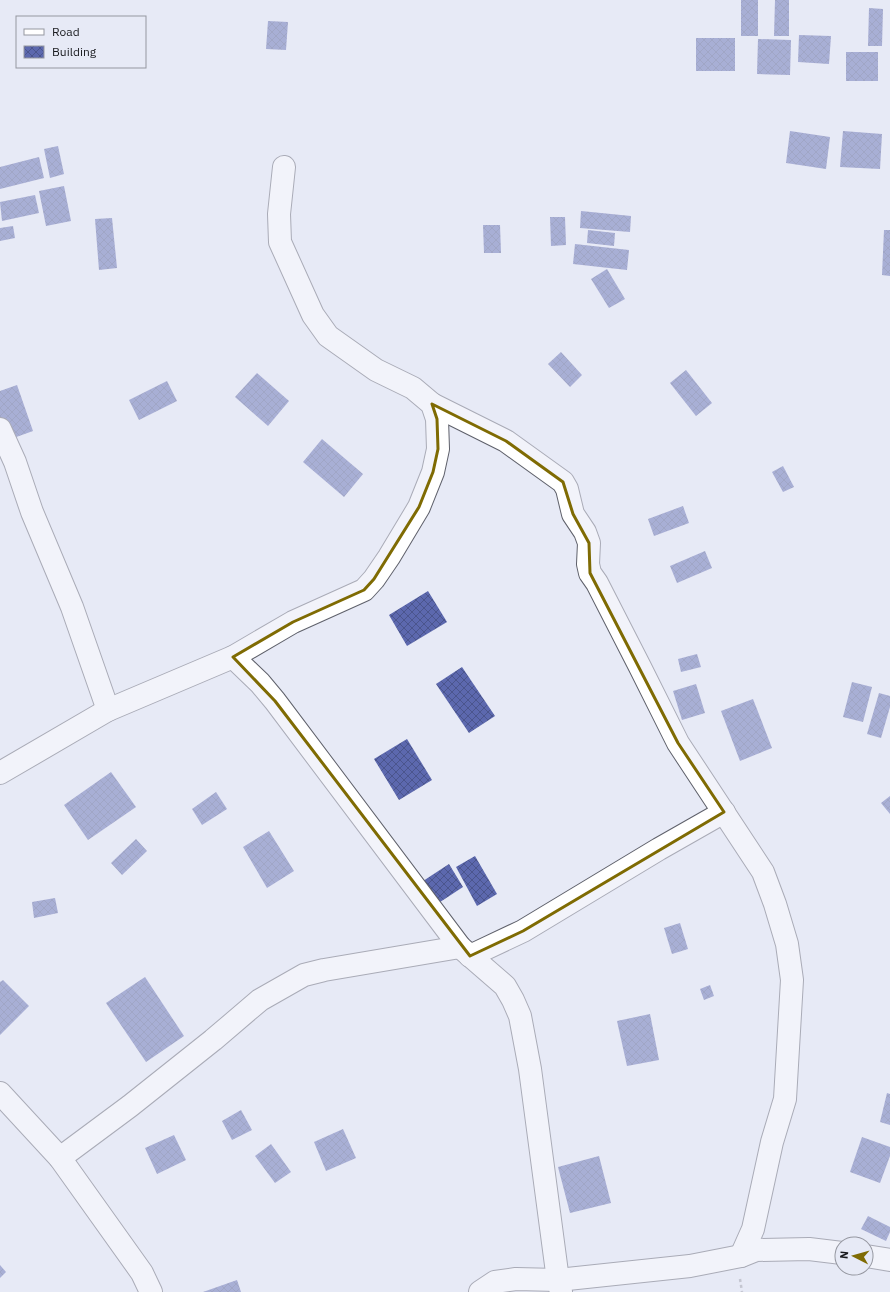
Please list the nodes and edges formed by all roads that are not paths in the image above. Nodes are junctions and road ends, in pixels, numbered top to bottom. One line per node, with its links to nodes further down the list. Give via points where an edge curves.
1 (284, 167): 2 (street, via 279,214 280,242 314,315 328,336 376,370 413,388)
2 (432, 404): 4 (street, via 438,449 433,472 419,507 374,579 364,590 293,622); 7 (street, via 506,440 563,482 573,514 589,543 590,573 678,743)
3 (0, 429): 5 (street, via 72,608)
4 (233, 657): 5 (street); 8 (street, via 275,701)
5 (108, 710): 6 (street)
6 (0, 773)
7 (724, 812): 8 (street, via 523,931); 12 (street, via 763,872 787,944 792,980 784,1099 753,1229)
8 (465, 952): 10 (street, via 324,970 304,975 260,1000 130,1106); 15 (street, via 505,986 520,1016 530,1069)
9 (0, 1093): 10 (street)
10 (60, 1158): 16 (street, via 142,1273)
11 (834, 1252): 12 (street, via 809,1248 778,1248 756,1250)
12 (742, 1256): 15 (street)
13 (874, 1257): 14 (street)
14 (890, 1260)
15 (559, 1286): 17 (street, via 516,1279 495,1282)
16 (152, 1292)
17 (480, 1292)

